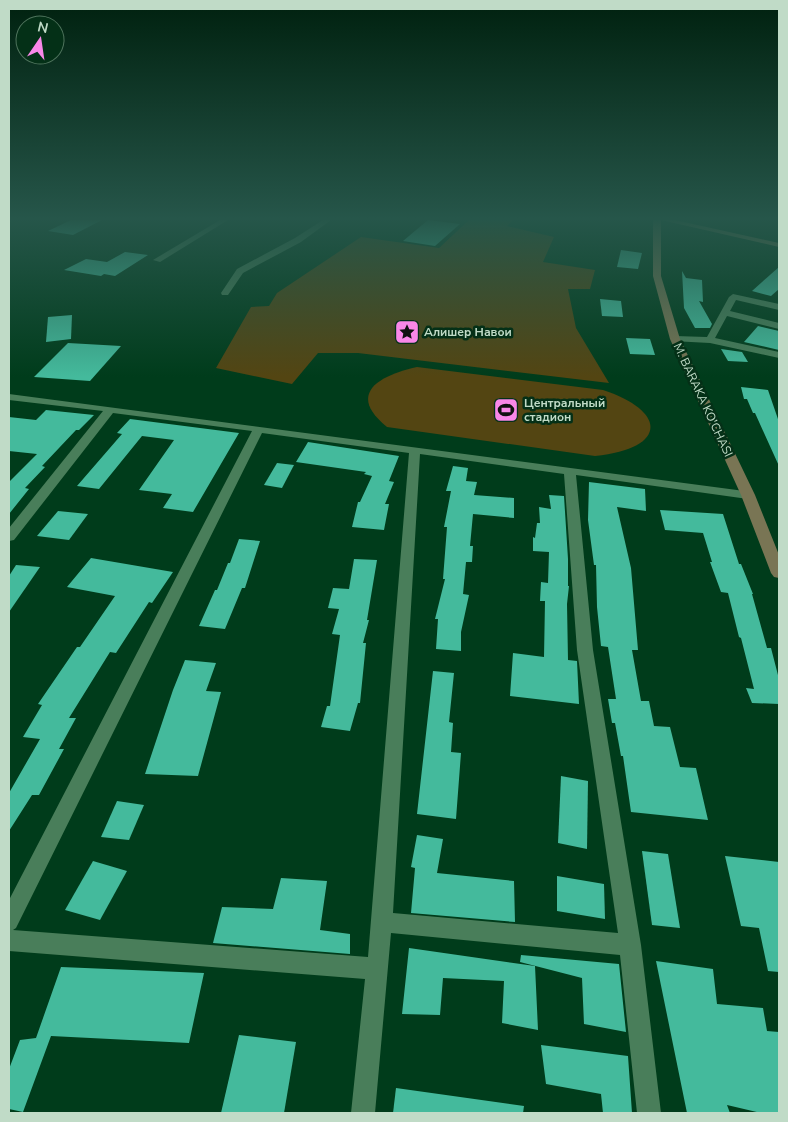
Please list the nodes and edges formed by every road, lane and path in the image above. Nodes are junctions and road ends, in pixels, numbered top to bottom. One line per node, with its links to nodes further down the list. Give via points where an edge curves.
1 (239, 272): 3 (street)
2 (657, 272): 7 (street, M. BARAKA KO'CHASI)
3 (225, 293)
4 (779, 307): 5 (street, via 735,297)
5 (724, 314): 6 (street); 8 (street)
6 (779, 326)
7 (674, 339): 8 (street); 15 (street, M. BARAKA KO'CHASI)
8 (710, 340): 9 (street)
9 (779, 355)
10 (9, 397): 11 (street)
11 (110, 409): 12 (street); 16 (street)
12 (258, 430): 13 (street); 18 (street)
13 (415, 450): 14 (street); 19 (street)
14 (570, 471): 15 (street); 21 (street, via 585,650)
15 (748, 495): 17 (street, M. BARAKA KO'CHASI)
16 (9, 537)
17 (779, 573)
18 (9, 921)
19 (382, 922): 21 (street); 22 (street)
20 (9, 940): 22 (street)
21 (630, 945): 24 (street)
22 (378, 969): 23 (street)
23 (362, 1113)
24 (649, 1113)

